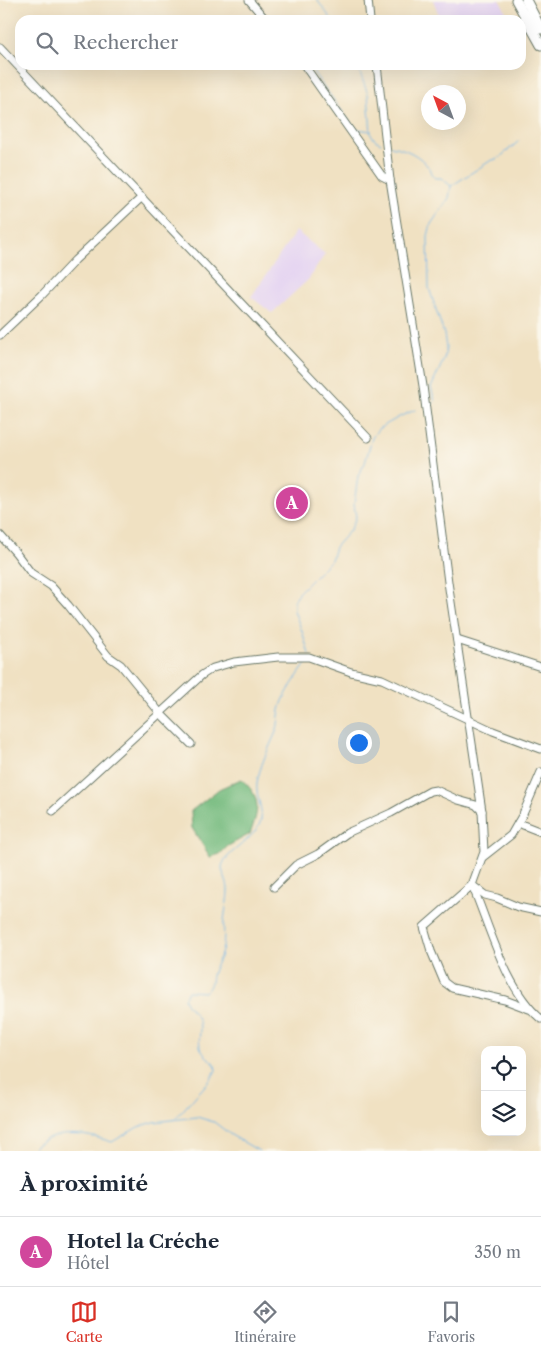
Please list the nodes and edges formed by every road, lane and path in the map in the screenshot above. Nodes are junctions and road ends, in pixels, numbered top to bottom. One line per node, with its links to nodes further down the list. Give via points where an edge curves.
1 (248, 0): 5 (street)
2 (368, 0): 6 (street)
3 (516, 0): 7 (main road)
4 (526, 0): 9 (main road)
5 (262, 15)
6 (370, 15)
7 (524, 15)
8 (526, 18): 10 (main road)
9 (541, 29)
10 (541, 45)
11 (0, 47): 12 (street)
12 (15, 63)
13 (22, 70): 17 (street)
14 (308, 70): 16 (street, via 382,176)
15 (378, 70): 16 (street)
16 (390, 180): 21 (street, via 423,386)
17 (142, 197): 18 (street); 19 (street)
18 (0, 335)
19 (368, 438)
20 (0, 535): 23 (street, via 31,573 50,586 68,605 108,656 122,665)
21 (457, 640): 22 (street); 24 (street)
22 (541, 667)
23 (161, 714): 24 (street, via 213,668 234,662 297,656 382,679); 25 (street); 28 (street)
24 (470, 719): 26 (street); 29 (street)
25 (192, 744)
26 (541, 749)
27 (541, 772): 30 (street)
28 (53, 811)
29 (482, 811): 32 (street); 34 (street, via 476,805 436,790 430,791 296,865)
30 (518, 823): 31 (street); 32 (street, via 511,835)
31 (541, 832)
32 (483, 857): 33 (street)
33 (472, 885): 35 (street, via 485,895); 36 (street, via 497,951); 36 (street, via 424,927 444,982 452,988 504,1000)
34 (274, 887)
35 (541, 912)
36 (530, 1010): 37 (street)
37 (541, 1019)

